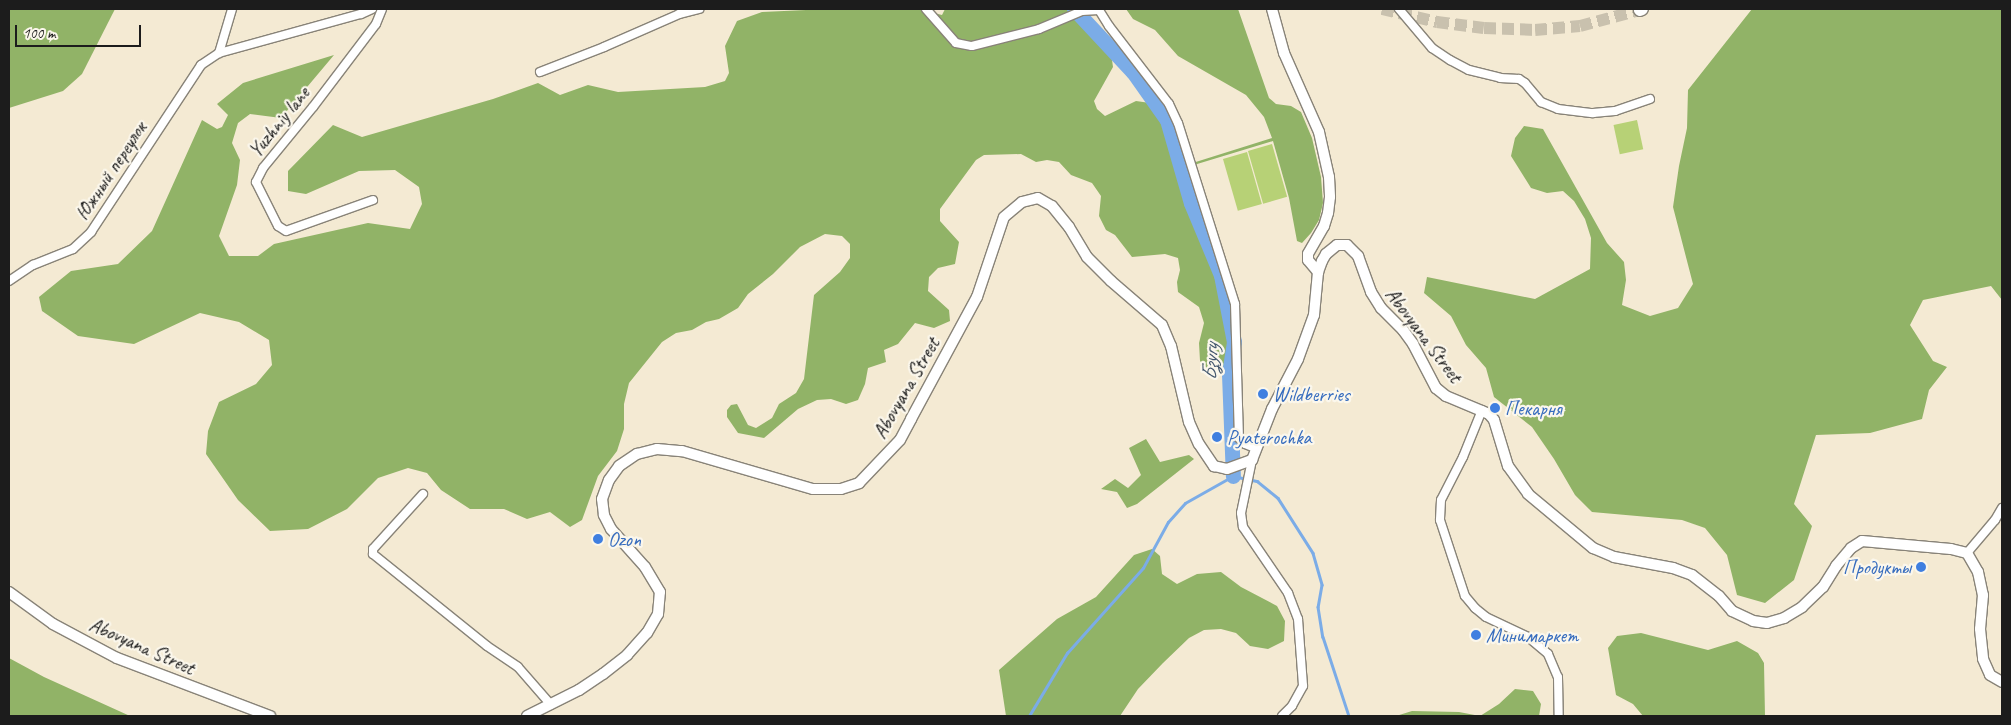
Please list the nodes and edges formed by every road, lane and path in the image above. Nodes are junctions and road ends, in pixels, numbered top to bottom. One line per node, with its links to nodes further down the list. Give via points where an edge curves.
1 (232, 9): 8 (street)
2 (372, 9): 8 (street, Южный переулок)
3 (382, 9): 11 (street, Yuzhniy lane, via 376,24 263,168 256,182 282,230 286,231)
4 (699, 9): 9 (street, via 679,14)
5 (926, 9): 15 (street, via 956,43 972,46 1040,29 1082,10 1099,10 1169,104 1178,123 1235,304 1239,438)
6 (1273, 9): 12 (street, via 1284,53 1319,132 1329,177 1328,213 1324,226 1308,249 1308,260)
7 (1399, 9): 10 (street, via 1432,48 1450,60 1469,70 1519,79 1541,102 1558,109 1593,113 1615,111)
8 (219, 54): 13 (street, Южный переулок, via 194,73 91,232 73,249 34,265)
9 (540, 72)
10 (1650, 99)
11 (373, 200)
12 (1318, 272): 14 (street, Abovyana Street, via 1332,248 1343,244 1351,248 1371,292 1408,337 1436,388 1446,396); 15 (street, Abovyana Street, via 1314,315 1298,359)
13 (9, 281)
14 (1482, 410): 19 (street, via 1494,420 1508,466 1528,494 1580,538 1614,557 1673,568 1692,575 1732,611 1753,622 1768,624 1802,607 1823,587 1851,548 1862,541); 26 (street, via 1441,500 1440,520 1465,596 1486,618 1528,637 1548,654 1558,677)
15 (1256, 448): 16 (street, Abovyana Street)
16 (1252, 460): 22 (street, Abovyana Street, via 1227,469 1214,466 1189,422 1171,346 1162,326 1087,257 1052,206 1038,198 1022,202 1004,216 977,297 900,440 859,483 841,489 813,488 682,451 657,449 636,454 619,466 602,499 604,515 611,529 645,566 660,592 658,614 647,633 627,655 579,690); 25 (street, Abovyana Street, via 1241,513 1243,527 1288,592 1298,619 1303,686)
17 (423, 494): 22 (street, via 373,549 373,554 518,667)
18 (2002, 508): 19 (street)
19 (1966, 553): 21 (street, via 1978,572 1982,595 1980,629 1983,659 1990,674)
20 (9, 592): 23 (street, Abovyana Street, via 53,624 117,658)
21 (2002, 682)
22 (551, 705): 24 (street, Abovyana Street)
23 (270, 716)
24 (527, 716)
25 (1282, 716)
26 (1559, 716)

